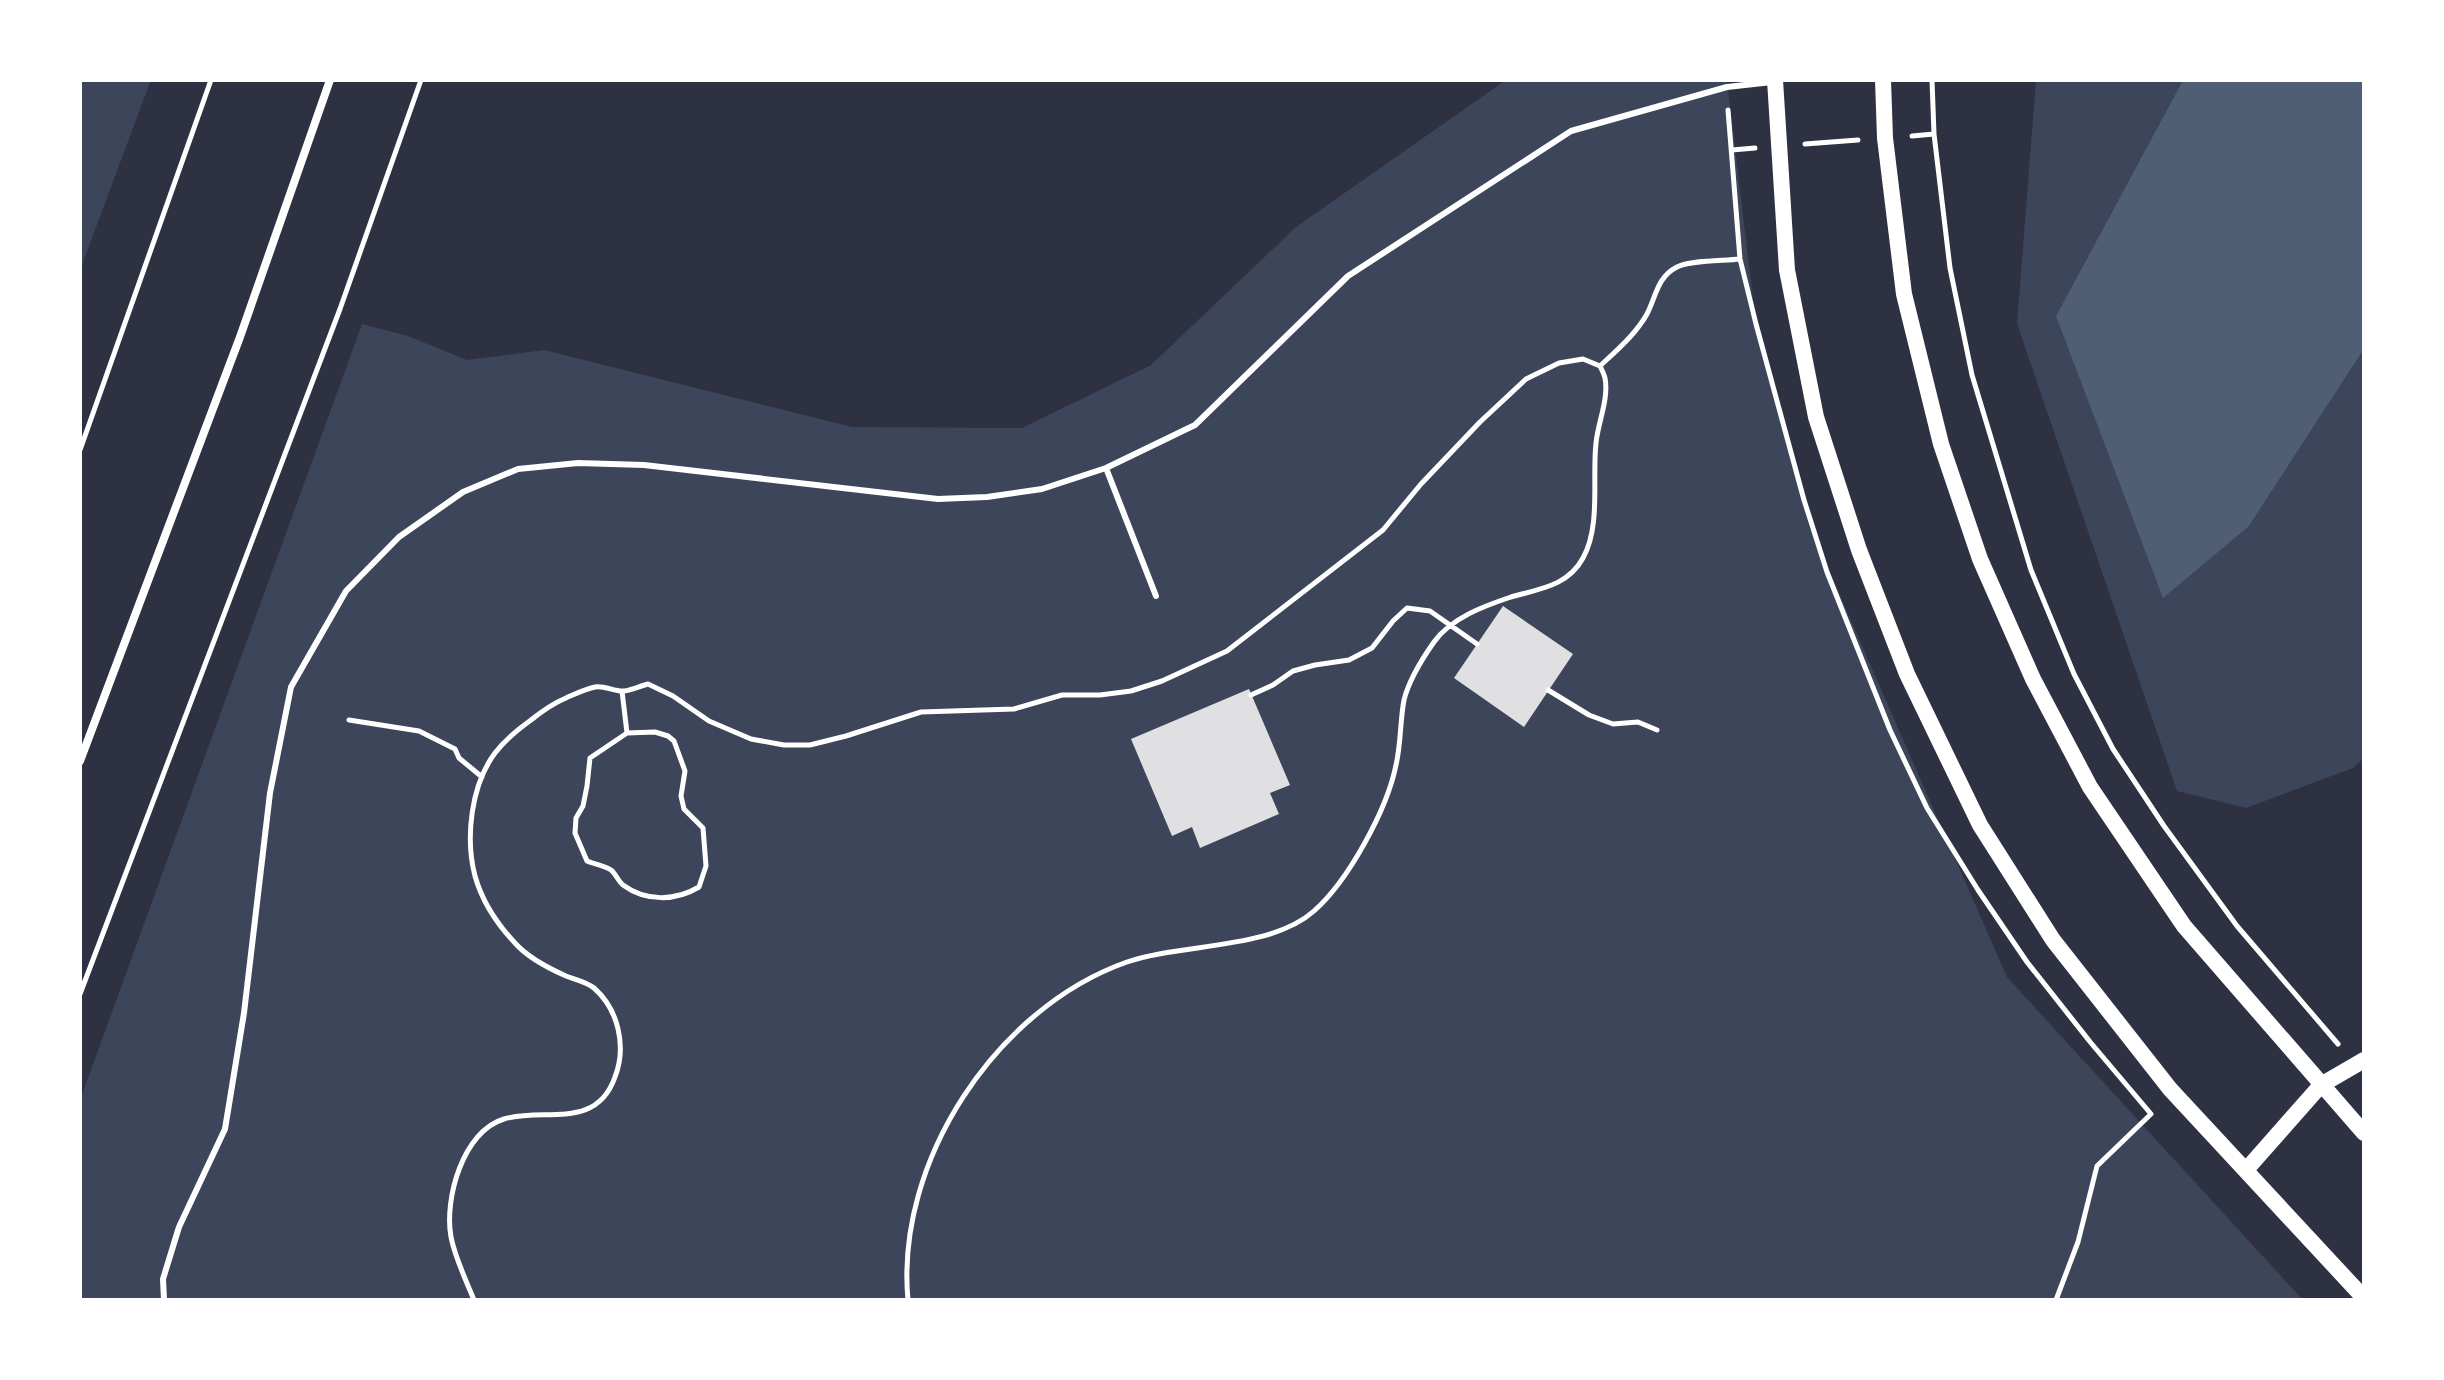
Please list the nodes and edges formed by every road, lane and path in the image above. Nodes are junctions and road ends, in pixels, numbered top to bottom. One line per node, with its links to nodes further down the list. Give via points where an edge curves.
1 (211, 80): 14 (path)
2 (330, 80): 25 (street, via 240,337)
3 (421, 80): 27 (path, via 340,309)
4 (1793, 80): 7 (main road)
5 (1883, 80): 9 (main road)
6 (1932, 80): 8 (path)
7 (1775, 81): 10 (main road); 15 (lane, via 1727,87 1571,131 1348,276 1195,425)
8 (1934, 134): 9 (path); 28 (path, via 1950,268 1972,375 2031,570 2074,674 2113,749 2237,926)
9 (1885, 138): 10 (path); 29 (main road, via 1904,294 1941,444 1980,559 2033,679 2090,787 2184,926)
10 (1779, 146): 11 (path); 30 (main road, via 1787,270 1816,417 1907,674 1980,825 2053,940)
11 (1732, 150)
12 (1740, 259): 13 (path, via 1677,267 1658,284 1646,315)
13 (1600, 366): 17 (path, via 1605,400 1585,557 1572,575 1553,586 1480,608); 20 (path, via 1583,359 1559,363 1526,379 1421,484 1383,530 1227,651 1162,681 1131,691 1062,695 1014,709 921,712 810,745 751,739 648,684)
14 (80, 450)
15 (1106, 468): 16 (lane); 34 (lane, via 1042,489 938,499 644,465 578,463 518,469 463,492 399,537 346,591 291,687 270,793 225,1129 179,1227 163,1279)
16 (1156, 596)
17 (1453, 625): 18 (path); 21 (path, via 1430,611 1407,608 1372,648 1349,660 1293,671); 36 (path, via 1417,669 1405,699 1396,768 1367,838 1314,911 1265,935 1160,953 1092,977 1056,997 992,1059 938,1141 920,1185 908,1235)
18 (1477, 644)
19 (1548, 690): 23 (path, via 1613,724 1638,722)
20 (622, 691): 24 (path); 26 (path, via 597,686 563,699 513,733)
21 (1251, 695)
22 (349, 720): 26 (path, via 419,731 455,749)
23 (1657, 730)
24 (627, 733): 24 (path, via 590,758 575,833 587,861 611,870 632,891 664,898 685,895 699,887 706,866 703,828 684,809 685,771 677,747 668,736 655,732)
25 (80, 761)
26 (482, 777): 35 (path, via 471,830 475,875 485,900 517,946 593,986 620,1031 620,1053 615,1078 602,1099 558,1116 503,1119 469,1149 450,1203 451,1237)
27 (80, 994)
28 (2360, 1062): 29 (main road)
29 (2321, 1085): 31 (main road); 32 (main road)
30 (2170, 1089): 32 (main road); 37 (path, via 2097,1166 2078,1242)
31 (2364, 1133)
32 (2246, 1170): 33 (main road)
33 (2364, 1298)
34 (164, 1300)
35 (474, 1300)
36 (908, 1300)
37 (2056, 1300)

